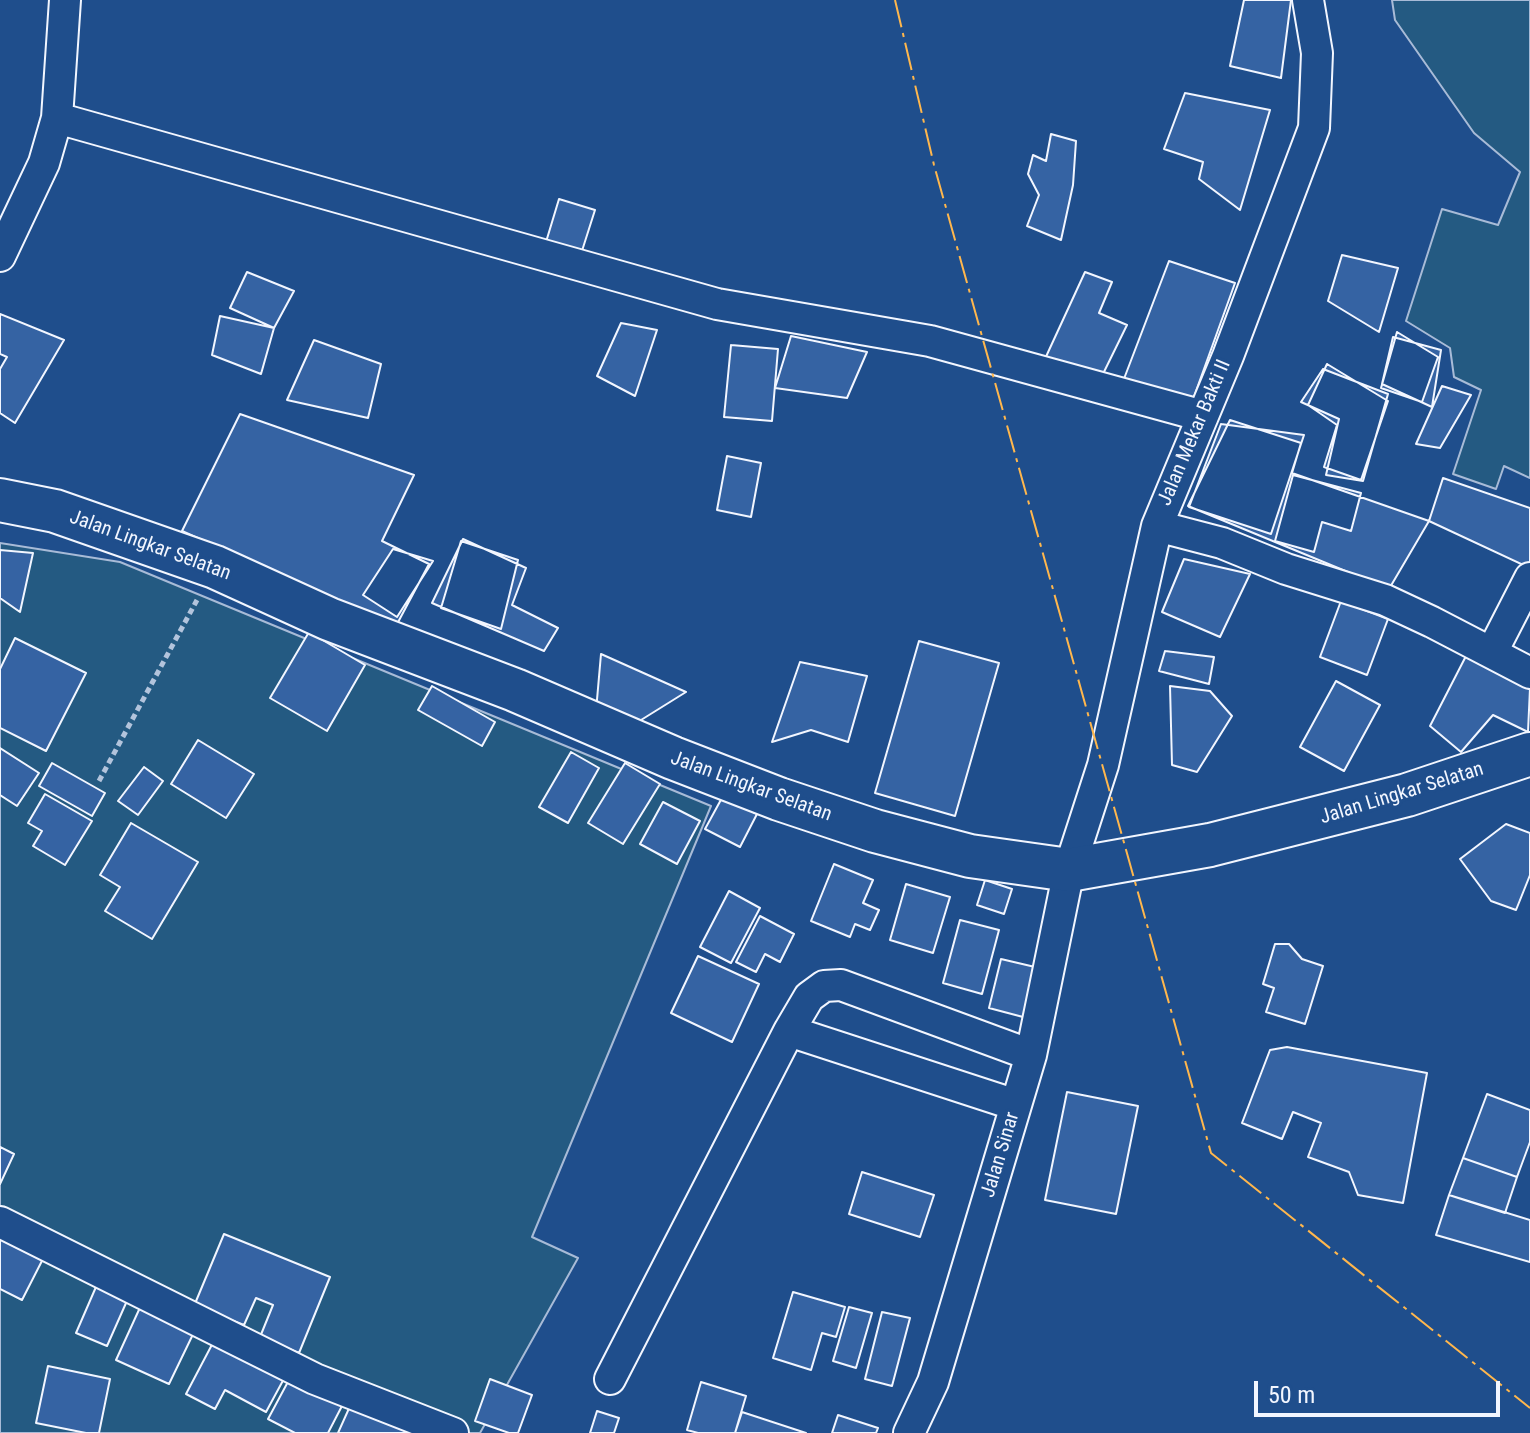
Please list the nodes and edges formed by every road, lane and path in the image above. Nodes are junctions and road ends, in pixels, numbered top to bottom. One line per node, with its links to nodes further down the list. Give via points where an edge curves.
1 (65, 0): 3 (street)
2 (1308, 0): 5 (street, Jalan Mekar Bakti II, via 1317,53 1314,128)
3 (57, 118): 4 (street, via 44,163); 5 (street, via 717,304 930,341)
4 (0, 256)
5 (1203, 416): 7 (street, Jalan Mekar Bakti II)
6 (0, 500): 8 (street, Jalan Lingkar Selatan, via 55,511)
7 (1157, 526): 10 (street, via 1385,600); 14 (street, Jalan Mekar Bakti II, via 1103,765)
8 (215, 567): 13 (path); 14 (street, Jalan Lingkar Selatan, via 329,619 779,799 970,856)
9 (1530, 578): 10 (street)
10 (1492, 652): 11 (street)
11 (1530, 673)
12 (1530, 754): 14 (street, Jalan Lingkar Selatan, via 1288,827)
13 (99, 781)
14 (1069, 870): 16 (street, Jalan Sinar)
15 (789, 1031): 16 (street, via 809,997 824,986 841,985); 17 (street); 19 (street)
16 (1031, 1055): 17 (street, Jalan Sinar)
17 (1016, 1105): 21 (street, Jalan Sinar, via 933,1382)
18 (0, 1222): 20 (street, via 315,1379)
19 (610, 1379)
20 (453, 1433)
21 (909, 1433)

